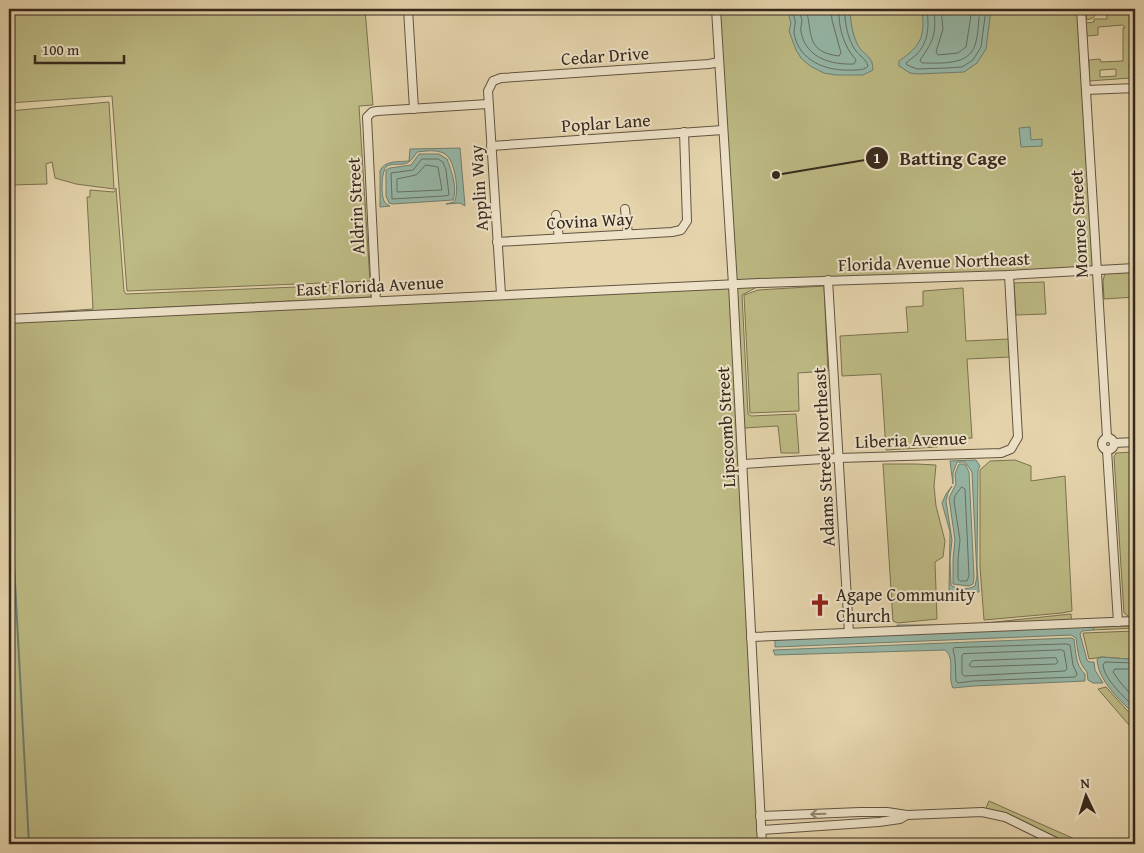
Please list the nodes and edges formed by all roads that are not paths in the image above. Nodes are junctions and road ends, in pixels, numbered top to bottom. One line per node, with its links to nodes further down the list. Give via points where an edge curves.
1 (408, 9): 9 (street)
2 (716, 9): 4 (street, Lipscomb Street)
3 (1082, 9): 7 (street, Monroe Street)
4 (719, 62): 5 (street, Cedar Drive); 10 (street, Lipscomb Street)
5 (493, 81): 8 (street, Applin Way, via 488,88)
6 (1135, 88): 7 (street)
7 (1086, 90): 19 (street, Monroe Street)
8 (488, 104): 9 (street); 12 (street, Applin Way)
9 (414, 109): 24 (street, Aldrin Street, via 372,112 366,122)
10 (723, 130): 11 (street, Poplar Lane); 22 (street, Lipscomb Street)
11 (684, 132): 12 (street, Poplar Lane); 15 (street, Covina Way, via 687,218 684,227 677,231)
12 (491, 146): 17 (street, Applin Way)
13 (625, 209): 15 (street)
14 (556, 215): 16 (street)
15 (628, 234): 16 (street, Covina Way)
16 (559, 238): 17 (street, Covina Way)
17 (497, 242): 23 (street, Applin Way)
18 (1135, 268): 19 (street, Florida Avenue Northeast)
19 (1097, 271): 20 (street, Florida Avenue Northeast); 26 (street, Monroe Street)
20 (1009, 275): 21 (street, Florida Avenue Northeast); 30 (street, Liberia Avenue, via 1018,437 1011,449 1001,453)
21 (828, 280): 22 (street, Florida Avenue Northeast); 30 (street, Adams Street Northeast)
22 (734, 285): 23 (street, East Florida Avenue); 31 (street, Lipscomb Street)
23 (501, 294): 24 (street, East Florida Avenue)
24 (376, 300): 25 (street, East Florida Avenue)
25 (9, 318)
26 (1107, 437): 28 (street); 29 (street, via 1101,443)
27 (1135, 442): 28 (street)
28 (1114, 443): 29 (street)
29 (1108, 450): 33 (street)
30 (839, 458): 31 (street, Liberia Avenue); 34 (street, Adams Street Northeast)
31 (743, 464): 35 (street, Lipscomb Street)
32 (1135, 621): 33 (street)
33 (1118, 622): 34 (street)
34 (849, 633): 35 (street)
35 (751, 637): 37 (street, Lipscomb Street)
36 (907, 815): 38 (street, via 887,812); 38 (street, via 900,820 884,822); 41 (street, via 990,813)
37 (760, 816): 38 (street, one-way to 37); 39 (street, Lipscomb Street)
38 (867, 817): 39 (street, via 825,825)
39 (761, 830): 40 (street, Lipscomb Street)
40 (762, 844)
41 (1060, 844)

